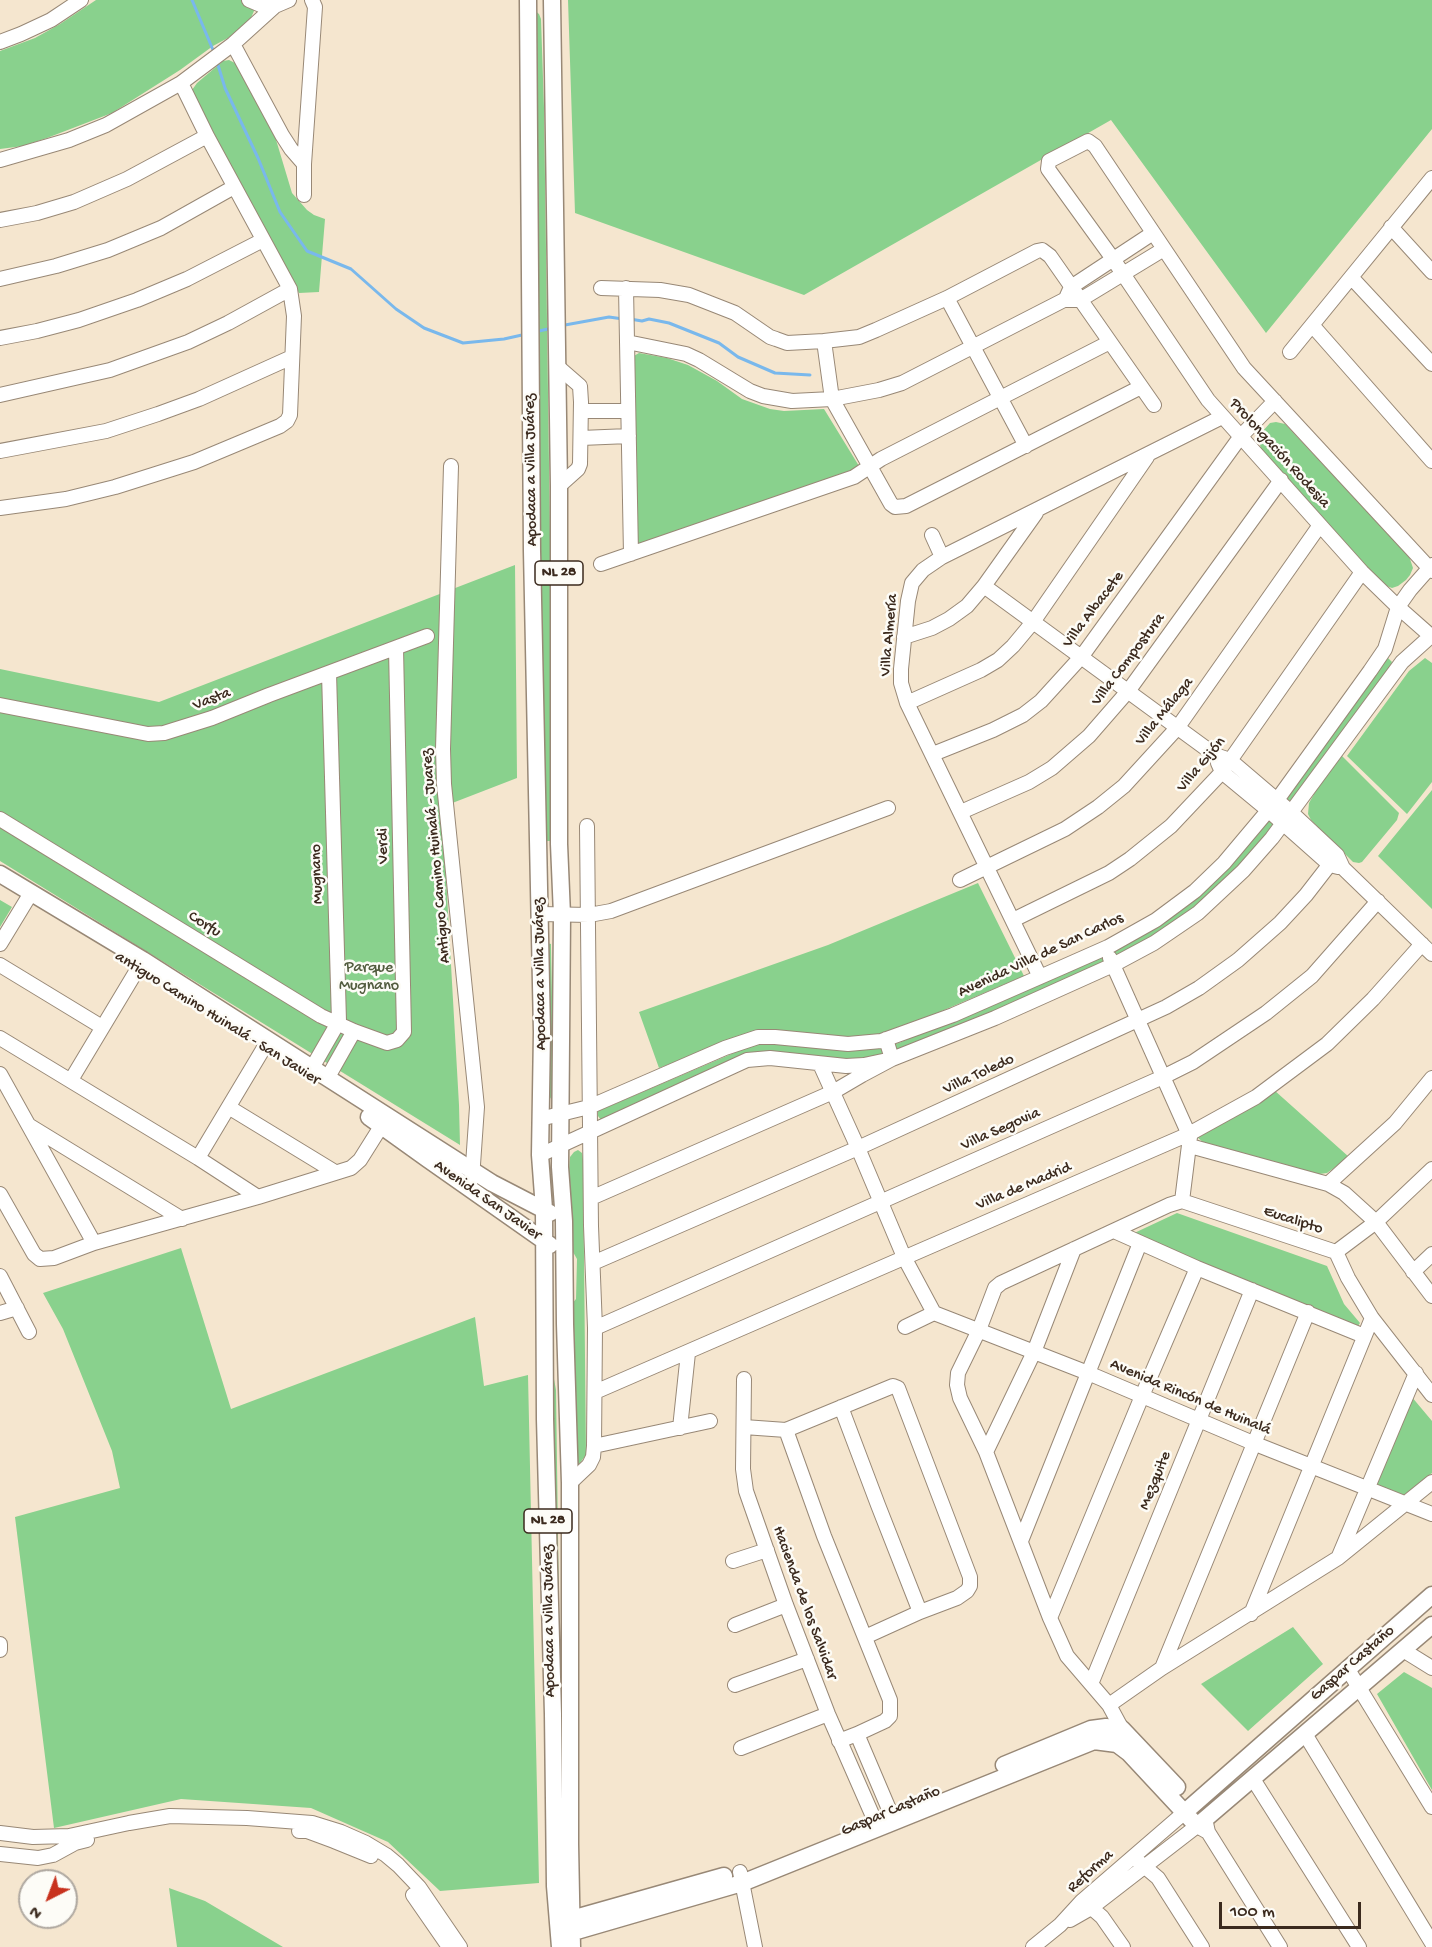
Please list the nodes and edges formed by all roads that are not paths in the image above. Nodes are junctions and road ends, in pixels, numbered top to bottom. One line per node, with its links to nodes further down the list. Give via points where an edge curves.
1 (81, 0): 10 (street, via 51,20)
2 (249, 0): 8 (street)
3 (289, 0): 8 (street)
4 (312, 0): 15 (street, via 315,7)
5 (528, 0): 106 (main road, Apodaca a Villa Juárez / NL 28, via 532,563)
6 (541, 0): 9 (main road)
7 (552, 0): 9 (main road, Apodaca a Villa Juárez / NL 28)
8 (275, 6): 11 (street)
9 (552, 20): 44 (main road, Apodaca a Villa Juárez / NL 28)
10 (0, 42)
11 (233, 44): 12 (street); 15 (street, via 282,135)
12 (181, 83): 13 (street); 14 (street, via 106,125)
13 (207, 136): 17 (street); 19 (street, via 74,202)
14 (0, 159)
15 (304, 164): 18 (street)
16 (1432, 178): 20 (street)
17 (234, 187): 22 (street); 28 (street, via 161,228 108,250)
18 (304, 195)
19 (0, 220)
20 (1391, 227): 25 (street); 27 (street)
21 (1153, 233): 23 (street, Prolongación Rodesia); 24 (street); 24 (street, Prolongación Rodesia, via 1088,141 1049,161 1048,170)
22 (263, 240): 31 (street); 36 (street, via 137,300 79,320)
23 (1164, 249): 26 (street); 49 (street, Prolongación Rodesia, via 1244,368)
24 (1113, 260): 26 (street, Prolongación Rodesia); 32 (street)
25 (1432, 272)
26 (1123, 275): 34 (street); 53 (street, Prolongación Rodesia)
27 (1351, 277): 35 (street); 43 (street)
28 (0, 279)
29 (601, 288): 30 (street)
30 (626, 288): 37 (street, via 689,295 735,313 770,337 787,343); 38 (street)
31 (290, 289): 42 (street, via 294,316); 46 (street, via 188,342 110,370)
32 (1068, 294): 33 (street, via 1050,255 1039,250); 34 (street); 40 (street)
33 (946, 298): 37 (street, via 859,336); 40 (street)
34 (1080, 300): 39 (street)
35 (1312, 325): 41 (street); 60 (street)
36 (0, 338)
37 (824, 341): 48 (street)
38 (627, 342): 48 (street, via 686,354 764,396); 52 (street)
39 (1110, 342): 45 (street); 47 (street)
40 (973, 347): 47 (street); 48 (street, via 902,383)
41 (1290, 352)
42 (292, 357): 58 (street, via 199,399 106,431); 65 (street, via 290,415 283,425 194,462 115,487 66,499)
43 (1432, 364)
44 (557, 366): 51 (street, via 579,386); 64 (main road, Apodaca a Villa Juárez / NL 28)
45 (1141, 387): 50 (street); 57 (street)
46 (0, 395)
47 (1000, 397): 57 (street); 62 (street)
48 (832, 399): 62 (street)
49 (1275, 401): 56 (street, Villa Albacete); 72 (street, Prolongación Rodesia)
50 (1154, 405)
51 (581, 407): 52 (street); 55 (street)
52 (628, 407): 54 (street)
53 (1222, 417): 56 (street, Prolongación Rodesia); 59 (street, Villa Almería)
54 (629, 431): 55 (street); 69 (street)
55 (581, 433): 64 (street, via 580,464)
56 (1241, 436): 63 (street, Prolongación Rodesia); 82 (street, Villa Albacete)
57 (1026, 446): 62 (street, via 900,507 891,504)
58 (0, 452)
59 (1148, 455): 66 (street, Villa Almería); 76 (street)
60 (1432, 461)
61 (451, 466): 151 (street, Antiguo Camino Huinalá - Juarez, via 444,784 477,1098)
62 (870, 466): 69 (street, via 854,477)
63 (1281, 480): 67 (street, Prolongación Rodesia); 85 (street, Villa Compostura)
64 (559, 486): 107 (main road, Apodaca a Villa Juárez / NL 28)
65 (0, 508)
66 (1037, 510): 70 (street, Villa Almería); 74 (street)
67 (1320, 525): 73 (street, Prolongación Rodesia); 88 (street, Villa Málaga)
68 (932, 535): 70 (street)
69 (631, 554): 71 (street)
70 (942, 557): 79 (street, Villa Almería, via 912,583)
71 (601, 564)
72 (1431, 568): 75 (street, Avenida Villa de San Carlos)
73 (1362, 572): 75 (street, Prolongación Rodesia); 91 (street, Villa Gijón)
74 (984, 586): 76 (street); 79 (street, via 949,619)
75 (1398, 607): 78 (street, Prolongación Rodesia); 81 (street, Avenida Villa de San Carlos)
76 (1033, 622): 82 (street); 86 (street, via 998,660)
77 (427, 636): 80 (street, Vasta)
78 (1432, 636): 83 (street)
79 (904, 637): 86 (street, Villa Almería, via 901,682)
80 (396, 648): 84 (street, Vasta); 123 (street, Verdi, via 404,1032)
81 (1384, 648): 83 (street); 93 (street, Avenida Villa de San Carlos)
82 (1082, 656): 85 (street); 89 (street, Villa Albacete, via 1023,715)
83 (1402, 662): 96 (street)
84 (329, 673): 87 (street, Vasta, via 164,733 148,734); 118 (street, Mugnano)
85 (1129, 690): 88 (street); 95 (street, Villa Compostura, via 1089,736 1052,768)
86 (907, 703): 89 (street, Villa Almería)
87 (0, 705)
88 (1178, 727): 90 (street); 100 (street, Villa Málaga, via 1124,786 1098,807 1065,829)
89 (933, 754): 95 (street, Villa Almería)
90 (1215, 755): 91 (street); 92 (street)
91 (1230, 760): 92 (street, Villa Gijón); 93 (street)
92 (1222, 772): 93 (street); 109 (street, Villa Gijón, via 1171,825 1130,859)
93 (1273, 805): 96 (street); 111 (street, Avenida Villa de San Carlos, via 1195,891 1156,920)
94 (888, 808): 108 (street, via 611,911)
95 (961, 812): 100 (street, Villa Almería)
96 (1287, 818): 99 (street); 115 (street, via 1231,885 1198,913)
97 (0, 819): 118 (street, Corfu)
98 (587, 826): 108 (street)
99 (1337, 863): 105 (street); 117 (street, Villa Toledo, via 1238,960 1199,988)
100 (987, 868): 102 (street, Villa Málaga); 109 (street, Villa Almería)
101 (0, 873): 104 (main road)
102 (960, 880)
103 (0, 885): 104 (main road)
104 (29, 897): 110 (street); 114 (main road)
105 (1378, 901): 112 (street); 132 (street, Villa Segovia, via 1328,960 1296,989 1232,1037)
106 (540, 914): 107 (street); 139 (main road, Apodaca a Villa Juárez / NL 28)
107 (562, 915): 108 (street); 138 (main road, Apodaca a Villa Juárez / NL 28)
108 (589, 915): 136 (street)
109 (1013, 920): 116 (street, Villa Almería)
110 (0, 944)
111 (1105, 949): 115 (street); 116 (street, Avenida Villa de San Carlos)
112 (1427, 949): 144 (street, Villa de Madrid, via 1327,1044)
113 (0, 965): 119 (street)
114 (140, 965): 119 (street); 124 (main road)
115 (1113, 966): 117 (street); 126 (street)
116 (1040, 976): 122 (street, Avenida Villa de San Carlos)
117 (1138, 1020): 132 (street); 146 (street, Villa Toledo)
118 (337, 1023): 120 (street, Corfu); 129 (street)
119 (102, 1027): 134 (street)
120 (354, 1031): 123 (street, Corfu, via 387,1043); 131 (street)
121 (0, 1038): 134 (street)
122 (886, 1039): 125 (street, Avenida Villa de San Carlos, via 848,1044 766,1037); 126 (street)
123 (397, 1040)
124 (266, 1045): 129 (main road); 137 (street); 140 (main road, antiguo Camino Huinalá - San Javier)
125 (726, 1048): 128 (street); 136 (street, Avenida Villa de San Carlos)
126 (892, 1059): 127 (street, via 857,1066); 135 (street)
127 (820, 1064): 128 (street, via 760,1058); 135 (street)
128 (733, 1066): 142 (street)
129 (312, 1068): 131 (main road)
130 (0, 1074): 141 (street)
131 (328, 1077): 140 (main road)
132 (1163, 1077): 144 (street); 158 (street, Villa Segovia)
133 (1432, 1078): 153 (street, via 1395,1123)
134 (71, 1080): 148 (street)
135 (833, 1092): 146 (street); 157 (street)
136 (590, 1107): 138 (street, Avenida Villa de San Carlos); 142 (street)
137 (230, 1108): 148 (street); 152 (street)
138 (561, 1116): 139 (street, Avenida Villa de San Carlos); 145 (main road, Apodaca a Villa Juárez / NL 28)
139 (540, 1119): 147 (main road, Apodaca a Villa Juárez / NL 28)
140 (385, 1120): 143 (main road); 149 (main road, antiguo Camino Huinalá - San Javier); 152 (street, via 356,1165)
141 (28, 1125): 161 (street); 167 (street)
142 (590, 1133): 145 (street); 157 (street)
143 (425, 1138): 149 (main road, Avenida San Javier); 151 (main road)
144 (1189, 1140): 153 (street); 159 (street); 172 (street, Villa de Madrid)
145 (561, 1146): 147 (street); 162 (main road, Apodaca a Villa Juárez / NL 28)
146 (858, 1148): 158 (street); 173 (street, Villa Toledo)
147 (540, 1155): 160 (main road, Apodaca a Villa Juárez / NL 28)
148 (198, 1158): 156 (street)
149 (429, 1160): 154 (main road, Avenida San Javier)
150 (1432, 1169): 163 (street)
151 (474, 1171): 154 (street, Antiguo Camino Huinalá - Juarez); 160 (main road)
152 (335, 1172): 156 (street)
153 (1328, 1184): 163 (street)
154 (470, 1190): 165 (main road, Avenida San Javier)
155 (0, 1194): 167 (street, via 40,1259)
156 (258, 1197): 161 (street)
157 (591, 1198): 173 (street)
158 (881, 1201): 172 (street); 184 (street, Villa Segovia)
159 (1182, 1201): 164 (street); 169 (street, Eucalipto)
160 (544, 1209): 162 (main road); 165 (main road, Apodaca a Villa Juárez / NL 28)
161 (182, 1219): 167 (street)
162 (564, 1221): 170 (main road, Apodaca a Villa Juárez / NL 28)
163 (1376, 1222): 169 (street); 175 (street)
164 (1114, 1231): 166 (street); 168 (street)
165 (544, 1241): 170 (main road, Avenida San Javier); 218 (main road, Apodaca a Villa Juárez / NL 28)
166 (1140, 1243): 174 (street); 192 (street)
167 (94, 1244)
168 (1074, 1249): 186 (street, via 999,1284); 189 (street)
169 (1336, 1252): 183 (street, Eucalipto)
170 (564, 1253): 208 (main road, Apodaca a Villa Juárez / NL 28)
171 (1432, 1254): 175 (street)
172 (904, 1257): 182 (street); 190 (street, Villa de Madrid)
173 (593, 1263): 184 (street)
174 (1197, 1268): 177 (street); 196 (street)
175 (1413, 1272): 178 (street)
176 (0, 1276): 179 (street)
177 (1252, 1290): 180 (street); 199 (street, Mezquite)
178 (1432, 1296)
179 (17, 1308): 181 (street); 187 (street)
180 (1308, 1312): 188 (street); 203 (street)
181 (0, 1313)
182 (934, 1313): 185 (street); 186 (street, Avenida Rincón de Huinalá)
183 (1372, 1318): 188 (street); 191 (street, Eucalipto)
184 (596, 1328): 194 (street)
185 (905, 1328)
186 (979, 1330): 189 (street, Avenida Rincón de Huinalá); 205 (street, via 956,1379 960,1398)
187 (29, 1332)
188 (1364, 1336): 206 (street)
189 (1034, 1352): 192 (street, Avenida Rincón de Huinalá); 205 (street)
190 (688, 1353): 194 (street, Villa de Madrid); 201 (street)
191 (1416, 1372): 195 (street, Eucalipto); 209 (street)
192 (1088, 1373): 196 (street, Avenida Rincón de Huinalá); 212 (street)
193 (744, 1379): 200 (street, Hacienda de los Salvidar)
194 (595, 1392): 204 (street)
195 (1432, 1395)
196 (1142, 1396): 199 (street, Avenida Rincón de Huinalá); 222 (street)
197 (841, 1407): 202 (street); 220 (street); 220 (street, via 893,1386 898,1388 970,1577 967,1591)
198 (710, 1421): 201 (street)
199 (1199, 1421): 203 (street, Avenida Rincón de Huinalá); 233 (street, Mezquite)
200 (744, 1427): 202 (street); 213 (street, Hacienda de los Salvidar, via 746,1491)
201 (680, 1428): 204 (street)
202 (786, 1430): 225 (street)
203 (1253, 1443): 206 (street, Avenida Rincón de Huinalá); 230 (street)
204 (594, 1446): 208 (street, via 589,1465)
205 (986, 1452): 212 (street)
206 (1311, 1465): 209 (street, Avenida Rincón de Huinalá); 221 (street)
207 (1432, 1482): 210 (street)
208 (570, 1483): 217 (main road, Apodaca a Villa Juárez / NL 28)
209 (1367, 1487): 210 (street, Avenida Rincón de Huinalá); 214 (street)
210 (1406, 1503): 211 (street, Avenida Rincón de Huinalá); 214 (street)
211 (1432, 1514)
212 (1021, 1541): 222 (street)
213 (767, 1550): 215 (street); 219 (street, Hacienda de los Salvidar)
214 (1338, 1558): 221 (street)
215 (733, 1561)
216 (1432, 1594): 231 (main road, Gaspar Castaño)
217 (570, 1595): 218 (main road); 254 (main road, Apodaca a Villa Juárez / NL 28)
218 (550, 1596): 254 (main road, Apodaca a Villa Juárez / NL 28, via 555,1886)
219 (786, 1605): 223 (street); 229 (street, Hacienda de los Salvidar)
220 (920, 1612): 225 (street)
221 (1251, 1614): 230 (street)
222 (1050, 1617): 233 (street, via 1067,1656)
223 (735, 1625)
224 (1432, 1625): 228 (main road, Gaspar Castaño)
225 (865, 1637): 239 (street, via 890,1700 890,1716)
226 (0, 1644): 227 (street)
227 (0, 1650)
228 (1403, 1650): 232 (street); 235 (main road, Gaspar Castaño)
229 (807, 1659): 234 (street); 237 (street, Hacienda de los Salvidar)
230 (1162, 1668): 236 (street)
231 (1347, 1668): 235 (street); 245 (main road, Gaspar Castaño)
232 (1432, 1668)
233 (1091, 1684): 236 (street)
234 (735, 1685)
235 (1360, 1688): 240 (main road, Gaspar Castaño); 244 (street)
236 (1109, 1705): 238 (street)
237 (828, 1714): 241 (street, Hacienda de los Salvidar); 242 (street)
238 (1122, 1729): 245 (main road, Gaspar Castaño); 246 (main road, Gaspar Castaño, via 1091,1729)
239 (857, 1734): 241 (street); 246 (street)
240 (1305, 1734): 243 (main road, Gaspar Castaño); 255 (street)
241 (839, 1741): 246 (street, Hacienda de los Salvidar)
242 (741, 1748)
243 (1253, 1779): 247 (main road, Gaspar Castaño); 263 (street)
244 (1432, 1807)
245 (1184, 1813): 246 (main road, Gaspar Castaño, via 1129,1752 1117,1744 1094,1741); 247 (main road, Gaspar Castaño); 250 (street, Reforma)
246 (884, 1820): 252 (main road, Gaspar Castaño)
247 (1204, 1826): 251 (street); 262 (street)
248 (0, 1833): 257 (street, via 69,1836 170,1816 312,1823 366,1843 392,1860 419,1887)
249 (0, 1854): 256 (street, via 38,1858 142,1826 171,1823 307,1832 364,1852 387,1867 416,1898)
250 (1133, 1856): 251 (street); 253 (street, Reforma)
251 (1145, 1867): 253 (street); 261 (street, via 1158,1878)
252 (741, 1877): 254 (main road, Gaspar Castaño); 258 (street)
253 (1087, 1904): 259 (street); 260 (street, via 1102,1917)
254 (565, 1934)
255 (1432, 1943)
256 (449, 1947)
257 (460, 1947)
258 (755, 1947)
259 (1033, 1947)
260 (1123, 1947)
261 (1202, 1947)
262 (1280, 1947)
263 (1359, 1947)

